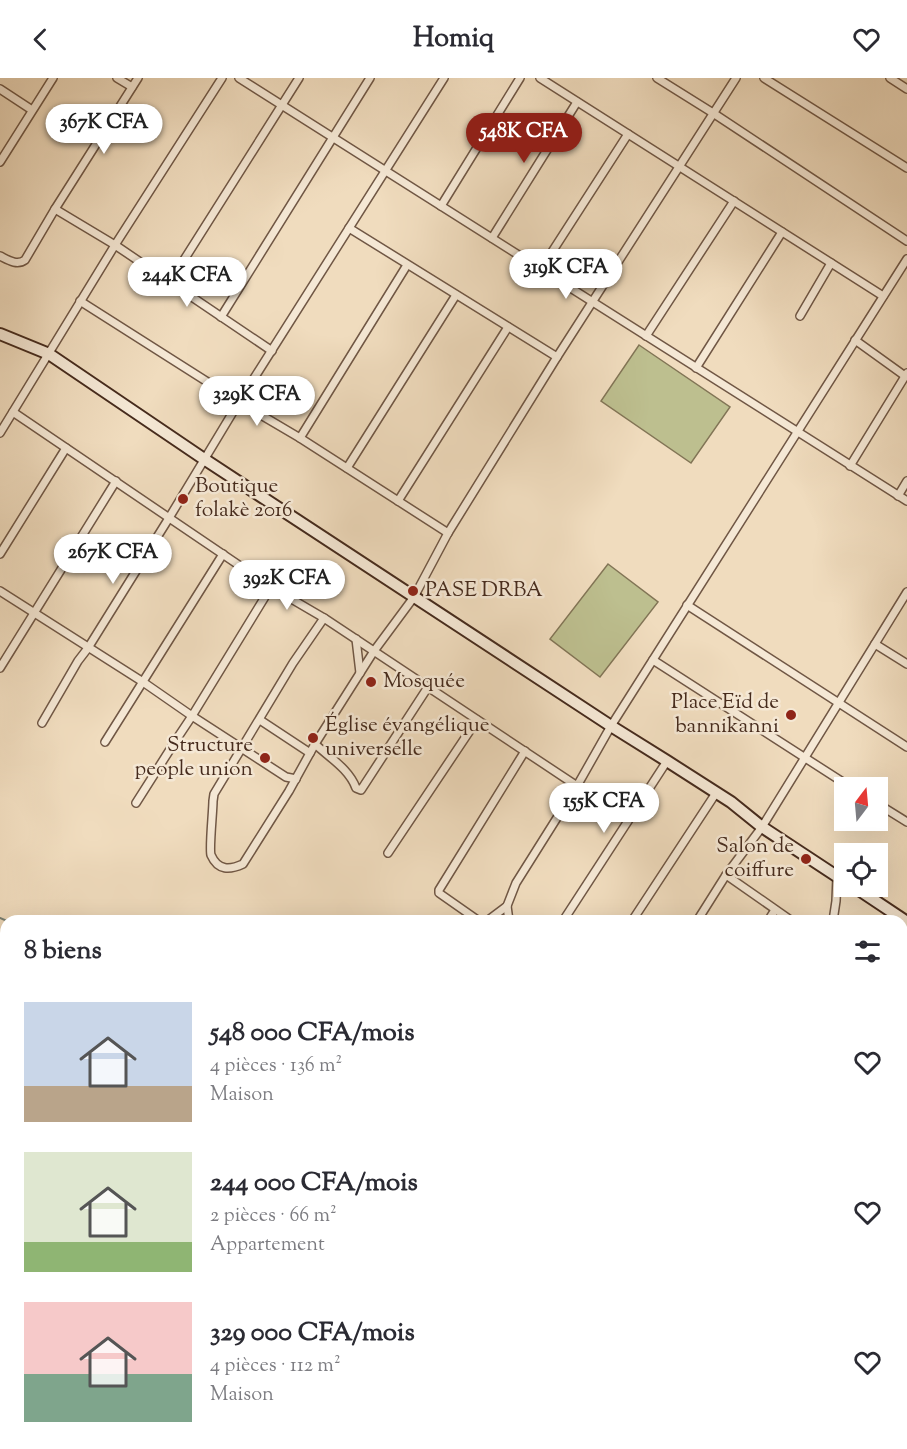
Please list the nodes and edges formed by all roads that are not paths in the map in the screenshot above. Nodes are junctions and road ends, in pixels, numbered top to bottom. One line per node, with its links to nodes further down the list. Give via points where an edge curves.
1 (53, 78): 20 (street)
2 (117, 78): 15 (street)
3 (138, 78): 15 (street)
4 (222, 78): 35 (street)
5 (239, 78): 19 (street)
6 (298, 78): 19 (street)
7 (370, 78): 23 (street)
8 (444, 78): 27 (street)
9 (520, 78): 29 (street)
10 (540, 78): 18 (street)
11 (736, 78): 21 (street)
12 (764, 78): 26 (street)
13 (890, 78): 17 (street)
14 (660, 79): 21 (street)
15 (132, 87): 30 (street)
16 (0, 89): 20 (street)
17 (907, 89)
18 (577, 102): 22 (street); 33 (street)
19 (282, 105): 23 (street); 41 (street)
20 (32, 110): 24 (street)
21 (713, 113): 25 (street); 34 (street)
22 (628, 134): 25 (street); 40 (street)
23 (332, 137): 27 (street); 47 (street)
24 (0, 162)
25 (678, 166): 28 (street); 45 (street)
26 (907, 168)
27 (385, 170): 29 (street); 31 (street)
28 (734, 201): 32 (street); 50 (street)
29 (441, 206): 33 (street)
30 (55, 209): 35 (street); 36 (street, via 25,260 16,263)
31 (349, 228): 39 (street); 52 (street)
32 (782, 231): 38 (street); 55 (street)
33 (492, 238): 40 (street)
34 (907, 241)
35 (115, 245): 41 (street); 44 (street)
36 (0, 256)
37 (907, 259): 43 (street)
38 (831, 262): 43 (street); 46 (street)
39 (407, 265): 42 (street); 61 (street)
40 (541, 269): 45 (street)
41 (170, 282): 47 (street)
42 (456, 295): 48 (street); 65 (street)
43 (883, 296): 51 (street)
44 (80, 301): 53 (street); 57 (street)
45 (592, 302): 50 (street); 54 (street)
46 (800, 316)
47 (221, 317): 52 (street)
48 (508, 327): 54 (street); 69 (street)
49 (0, 334): 53 (street)
50 (646, 336): 55 (street)
51 (855, 340): 56 (street); 60 (street)
52 (272, 351): 57 (street)
53 (49, 354): 58 (street); 63 (street)
54 (557, 357): 72 (street)
55 (696, 368): 60 (street)
56 (906, 375): 64 (street)
57 (239, 402): 61 (street); 63 (street)
58 (13, 412): 59 (street); 62 (street)
59 (0, 432)
60 (796, 432): 64 (street); 79 (street)
61 (300, 438): 65 (street)
62 (66, 448): 66 (street); 73 (street)
63 (204, 459): 71 (street); 78 (street)
64 (850, 466): 68 (street)
65 (347, 468): 69 (street)
66 (116, 481): 71 (street); 80 (street)
67 (907, 481): 68 (street)
68 (898, 496): 70 (street)
69 (398, 501): 72 (street)
70 (907, 501)
71 (169, 518): 74 (street); 84 (street)
72 (448, 533): 78 (street)
73 (0, 554)
74 (222, 554): 75 (street); 90 (street)
75 (271, 587): 81 (street); 93 (street)
76 (0, 591): 80 (street)
77 (907, 592): 83 (street)
78 (414, 597): 85 (street); 97 (street)
79 (687, 605): 86 (street); 92 (street)
80 (34, 612): 84 (street); 88 (street)
81 (324, 618): 82 (street); 94 (street)
82 (356, 639): 85 (street); 89 (street)
83 (876, 644): 87 (street); 92 (street)
84 (88, 648): 90 (street); 96 (street)
85 (374, 651): 89 (street); 91 (street)
86 (653, 660): 97 (street); 104 (street)
87 (907, 664)
88 (0, 668)
89 (360, 673): 99 (street)
90 (143, 682): 93 (street); 98 (street)
91 (428, 687): 95 (street); 99 (street, via 361,790)
92 (838, 703): 100 (street); 104 (street)
93 (192, 716): 101 (street); 110 (street)
94 (260, 720): 101 (street); 103 (street)
95 (477, 720): 102 (street); 114 (street)
96 (42, 723)
97 (611, 726): 105 (street); 108 (street)
98 (105, 742)
99 (315, 744): 103 (street)
100 (907, 747)
101 (242, 748): 107 (street, via 286,777); 107 (street, via 214,794 211,853 218,865 234,868 243,864)
102 (525, 751): 108 (street); 121 (street, via 439,890)
103 (310, 753): 107 (street)
104 (805, 757): 106 (street); 113 (street)
105 (667, 760): 109 (street); 124 (street)
106 (835, 777)
107 (296, 779)
108 (577, 786): 119 (street, via 516,883)
109 (716, 793): 113 (street); 125 (street)
110 (136, 803)
111 (888, 810): 112 (street)
112 (907, 822)
113 (762, 827): 115 (street); 116 (street)
114 (388, 853)
115 (834, 873)
116 (726, 875): 120 (street); 126 (street)
117 (837, 897): 129 (street)
118 (870, 897): 130 (street)
119 (507, 906): 122 (street); 123 (street)
120 (776, 910): 127 (street); 128 (street)
121 (470, 915)
122 (495, 915)
123 (508, 915)
124 (567, 915)
125 (636, 915)
126 (701, 915)
127 (772, 915)
128 (783, 915)
129 (834, 915)
130 (897, 915)

